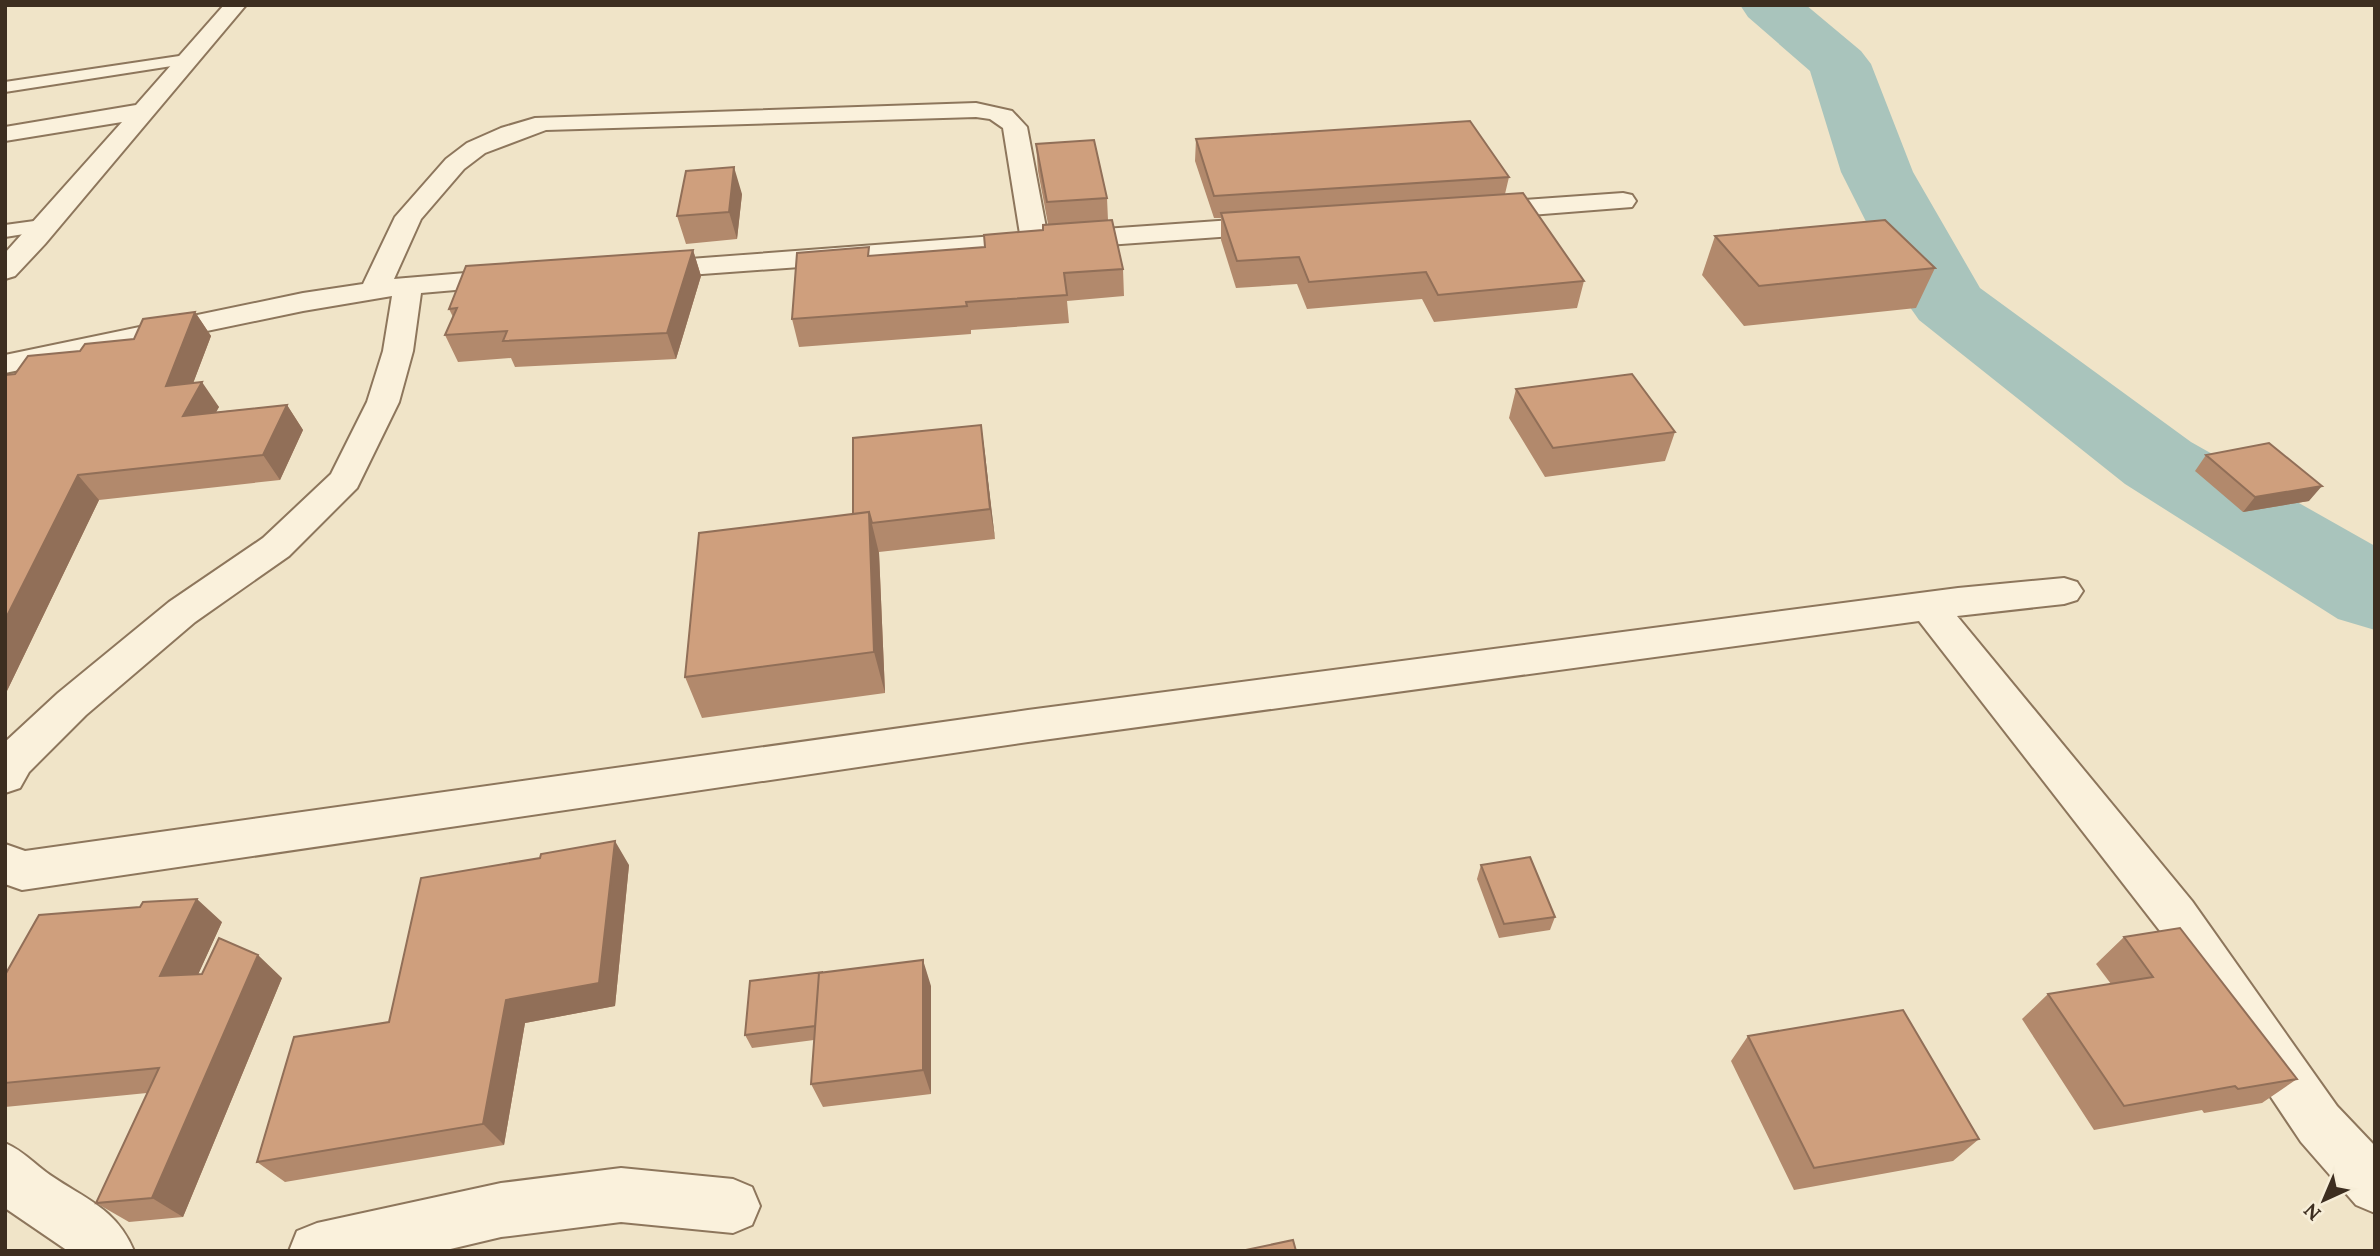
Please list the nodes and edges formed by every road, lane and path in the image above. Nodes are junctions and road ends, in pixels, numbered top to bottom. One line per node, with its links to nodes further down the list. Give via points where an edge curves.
1 (236, 5): 2 (street)
2 (186, 60): 3 (lane); 4 (street)
3 (5, 87)
4 (144, 111): 5 (street); 9 (street)
5 (5, 134)
6 (1623, 201): 7 (street)
7 (1451, 213)
8 (1301, 223): 11 (street)
9 (49, 225): 10 (lane); 12 (street)
10 (5, 231)
11 (1035, 243): 13 (street); 15 (street, via 1015,127 997,113 544,123 477,148 455,164 409,217)
12 (5, 270)
13 (617, 271)
14 (533, 277): 15 (street)
15 (391, 288): 16 (street); 19 (street, via 398,351 383,402 345,481 276,547 182,612 72,704 14,760)
16 (5, 364)
17 (2064, 591): 18 (street)
18 (1928, 606): 20 (street, via 1028,726 22,871); 22 (street, via 2176,916 2319,1124)
19 (5, 776)
20 (5, 863)
21 (5, 1170): 24 (street, via 13,1182 64,1212)
22 (2375, 1186)
23 (733, 1206): 25 (street, via 621,1195 501,1210)
24 (106, 1251)
25 (317, 1251)

